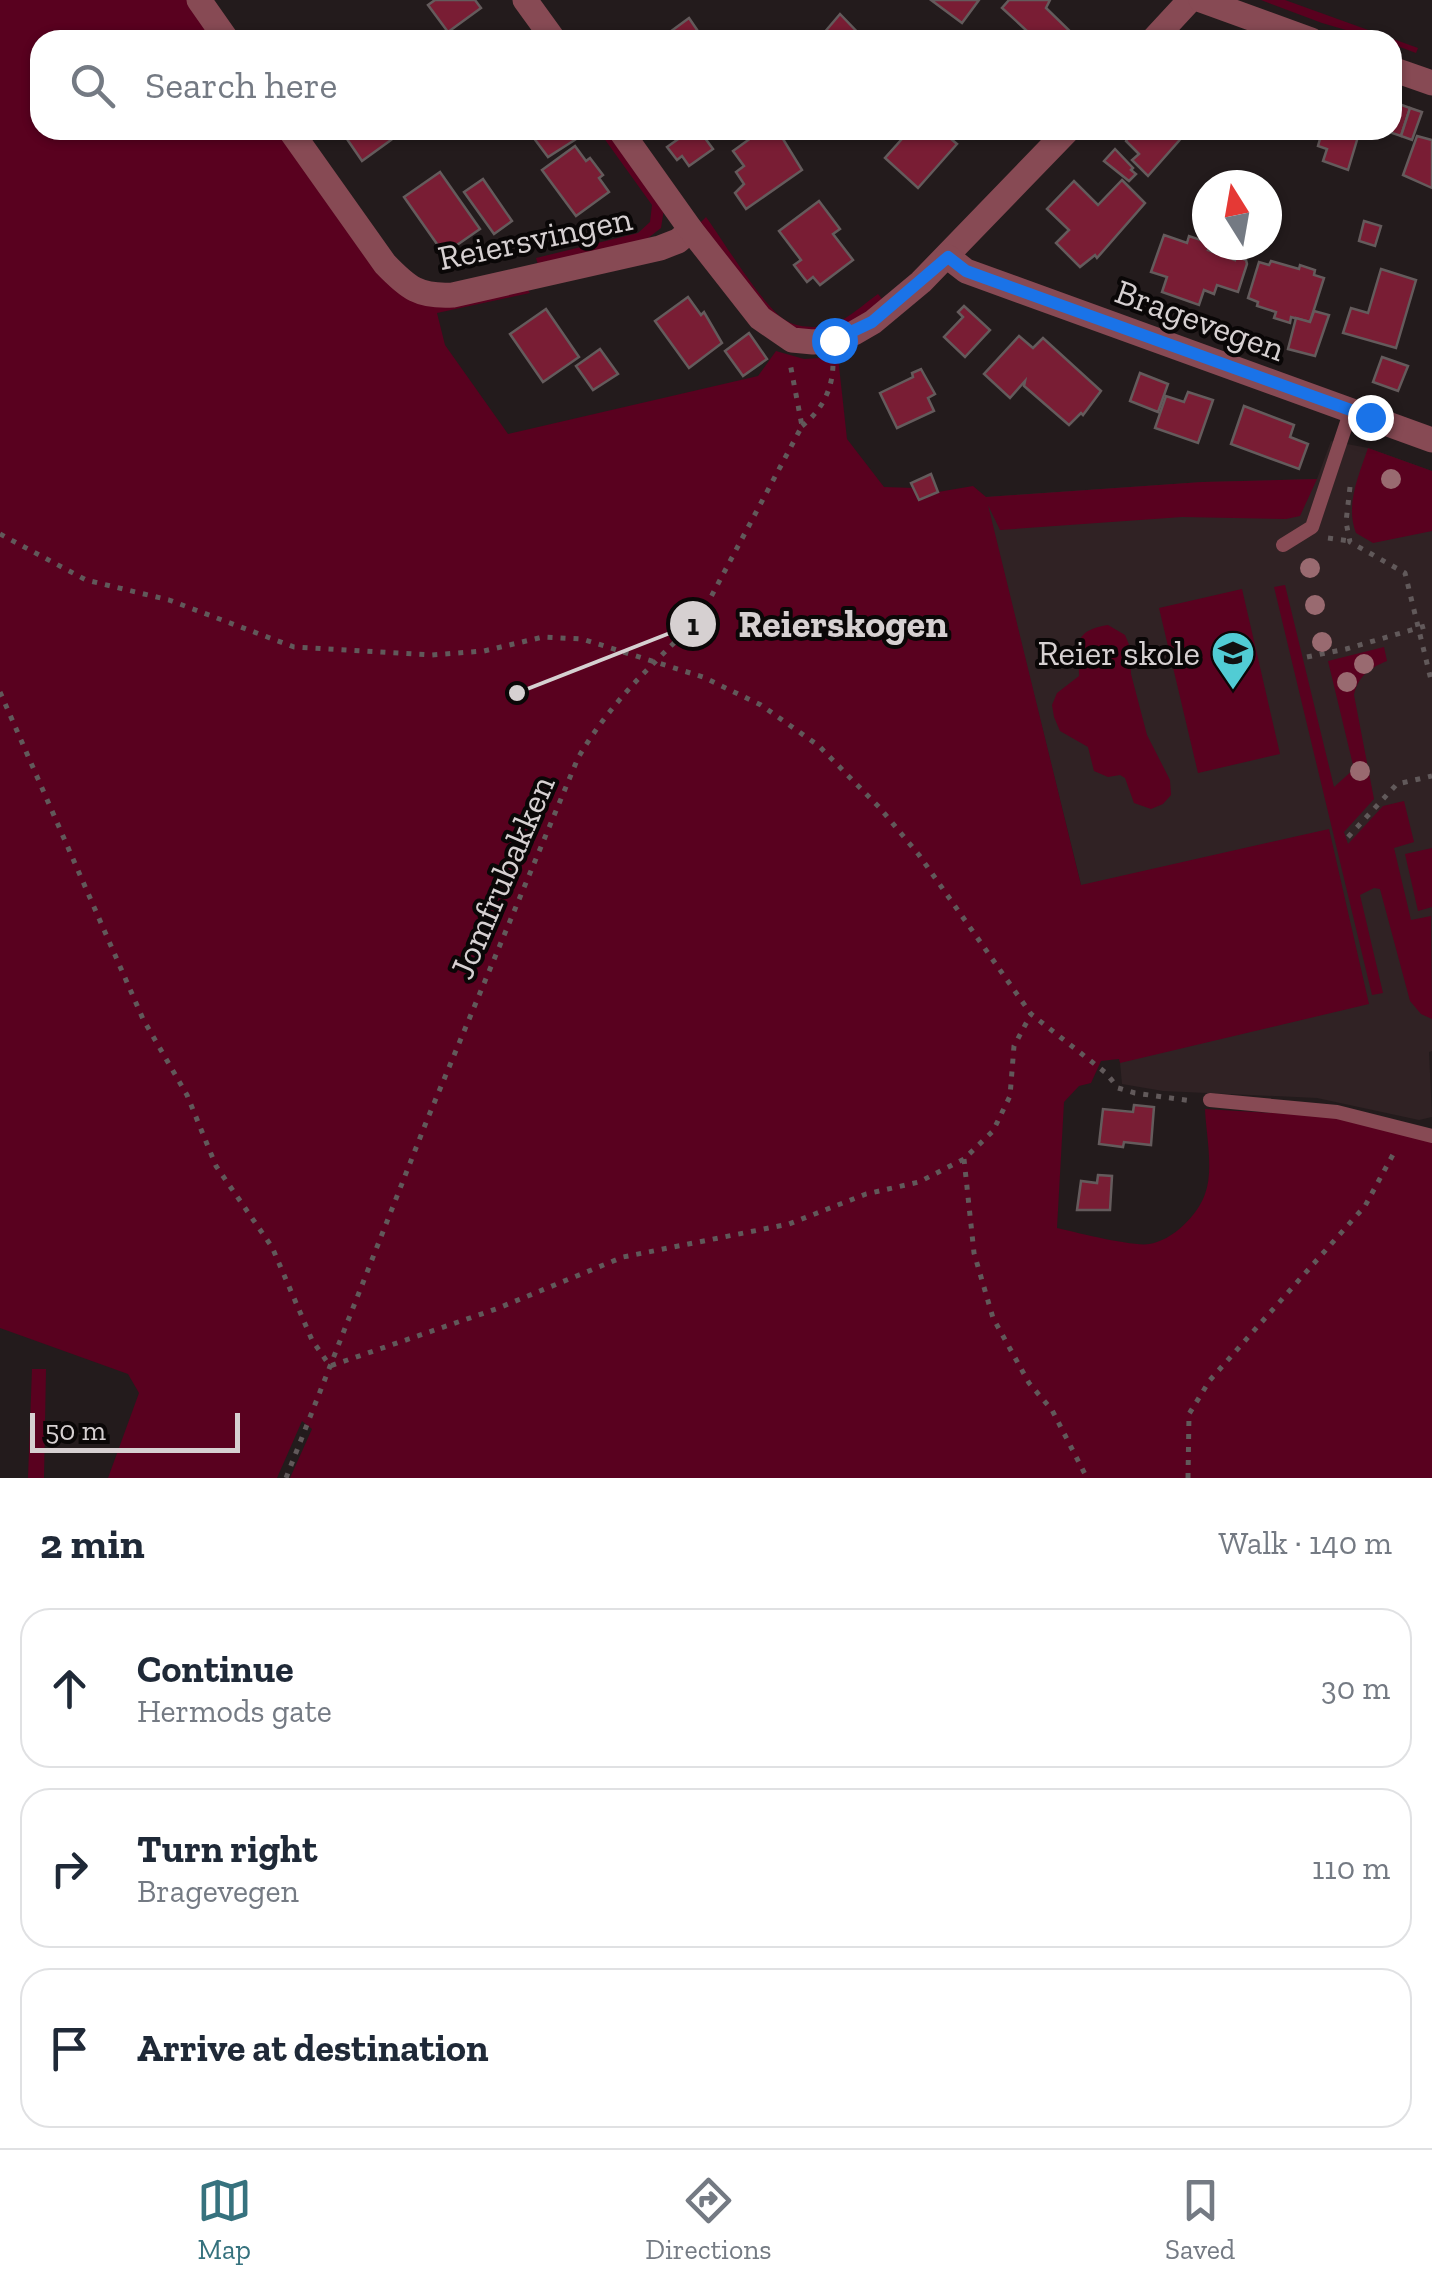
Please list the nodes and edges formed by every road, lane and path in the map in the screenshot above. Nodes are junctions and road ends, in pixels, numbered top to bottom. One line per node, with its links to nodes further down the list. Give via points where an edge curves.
1 (199, 0): 5 (street)
2 (525, 0): 6 (street)
3 (1190, 0): 7 (street)
4 (1202, 0): 8 (street)
5 (220, 30)
6 (547, 30)
7 (1162, 30)
8 (1284, 30)
9 (1402, 72): 10 (street)
10 (1432, 83)
11 (297, 140): 14 (street, Reiersvingen, via 386,264 429,296 660,248)
12 (627, 140): 14 (street)
13 (1059, 140): 15 (street)
14 (690, 230): 16 (street, via 760,318)
15 (948, 257): 17 (street, via 872,322); 18 (street, Bragevegen, via 966,271)
16 (792, 340): 17 (street); 19 (path, via 790,367)
17 (831, 340): 19 (path, Jomfrubakken, via 831,385 818,414)
18 (1351, 410): 20 (street, Bragevegen); 23 (lane, via 1312,527)
19 (802, 426): 27 (path, Jomfrubakken, via 704,610)
20 (1432, 440)
21 (1352, 478): 25 (path, via 1346,505 1350,542 1405,574)
22 (0, 534): 27 (path, via 86,580 169,600 294,647 431,655 542,637 582,639)
23 (1283, 545)
24 (1432, 624): 25 (path)
25 (1418, 627): 26 (path); 28 (path)
26 (1307, 657)
27 (654, 662): 32 (path, via 761,705 819,746 919,855); 37 (path, Jomfrubakken, via 578,758)
28 (1432, 684)
29 (0, 692): 37 (path, via 143,1019 187,1095 216,1166 272,1247)
30 (1432, 776): 31 (path, via 1396,784)
31 (1348, 837)
32 (1030, 1014): 33 (path, via 1118,1088 1179,1101); 36 (path, via 1014,1046 1010,1096 993,1131)
33 (1210, 1100): 34 (lane, via 1337,1112)
34 (1408, 1128): 35 (lane); 40 (path, via 1365,1206 1210,1380 1189,1414)
35 (1432, 1136)
36 (964, 1159): 37 (path, via 919,1182 788,1224 623,1257); 39 (path, via 974,1252 994,1318)
37 (330, 1366): 38 (path, Jomfrubakken)
38 (287, 1474)
39 (1087, 1478)
40 (1188, 1478)

